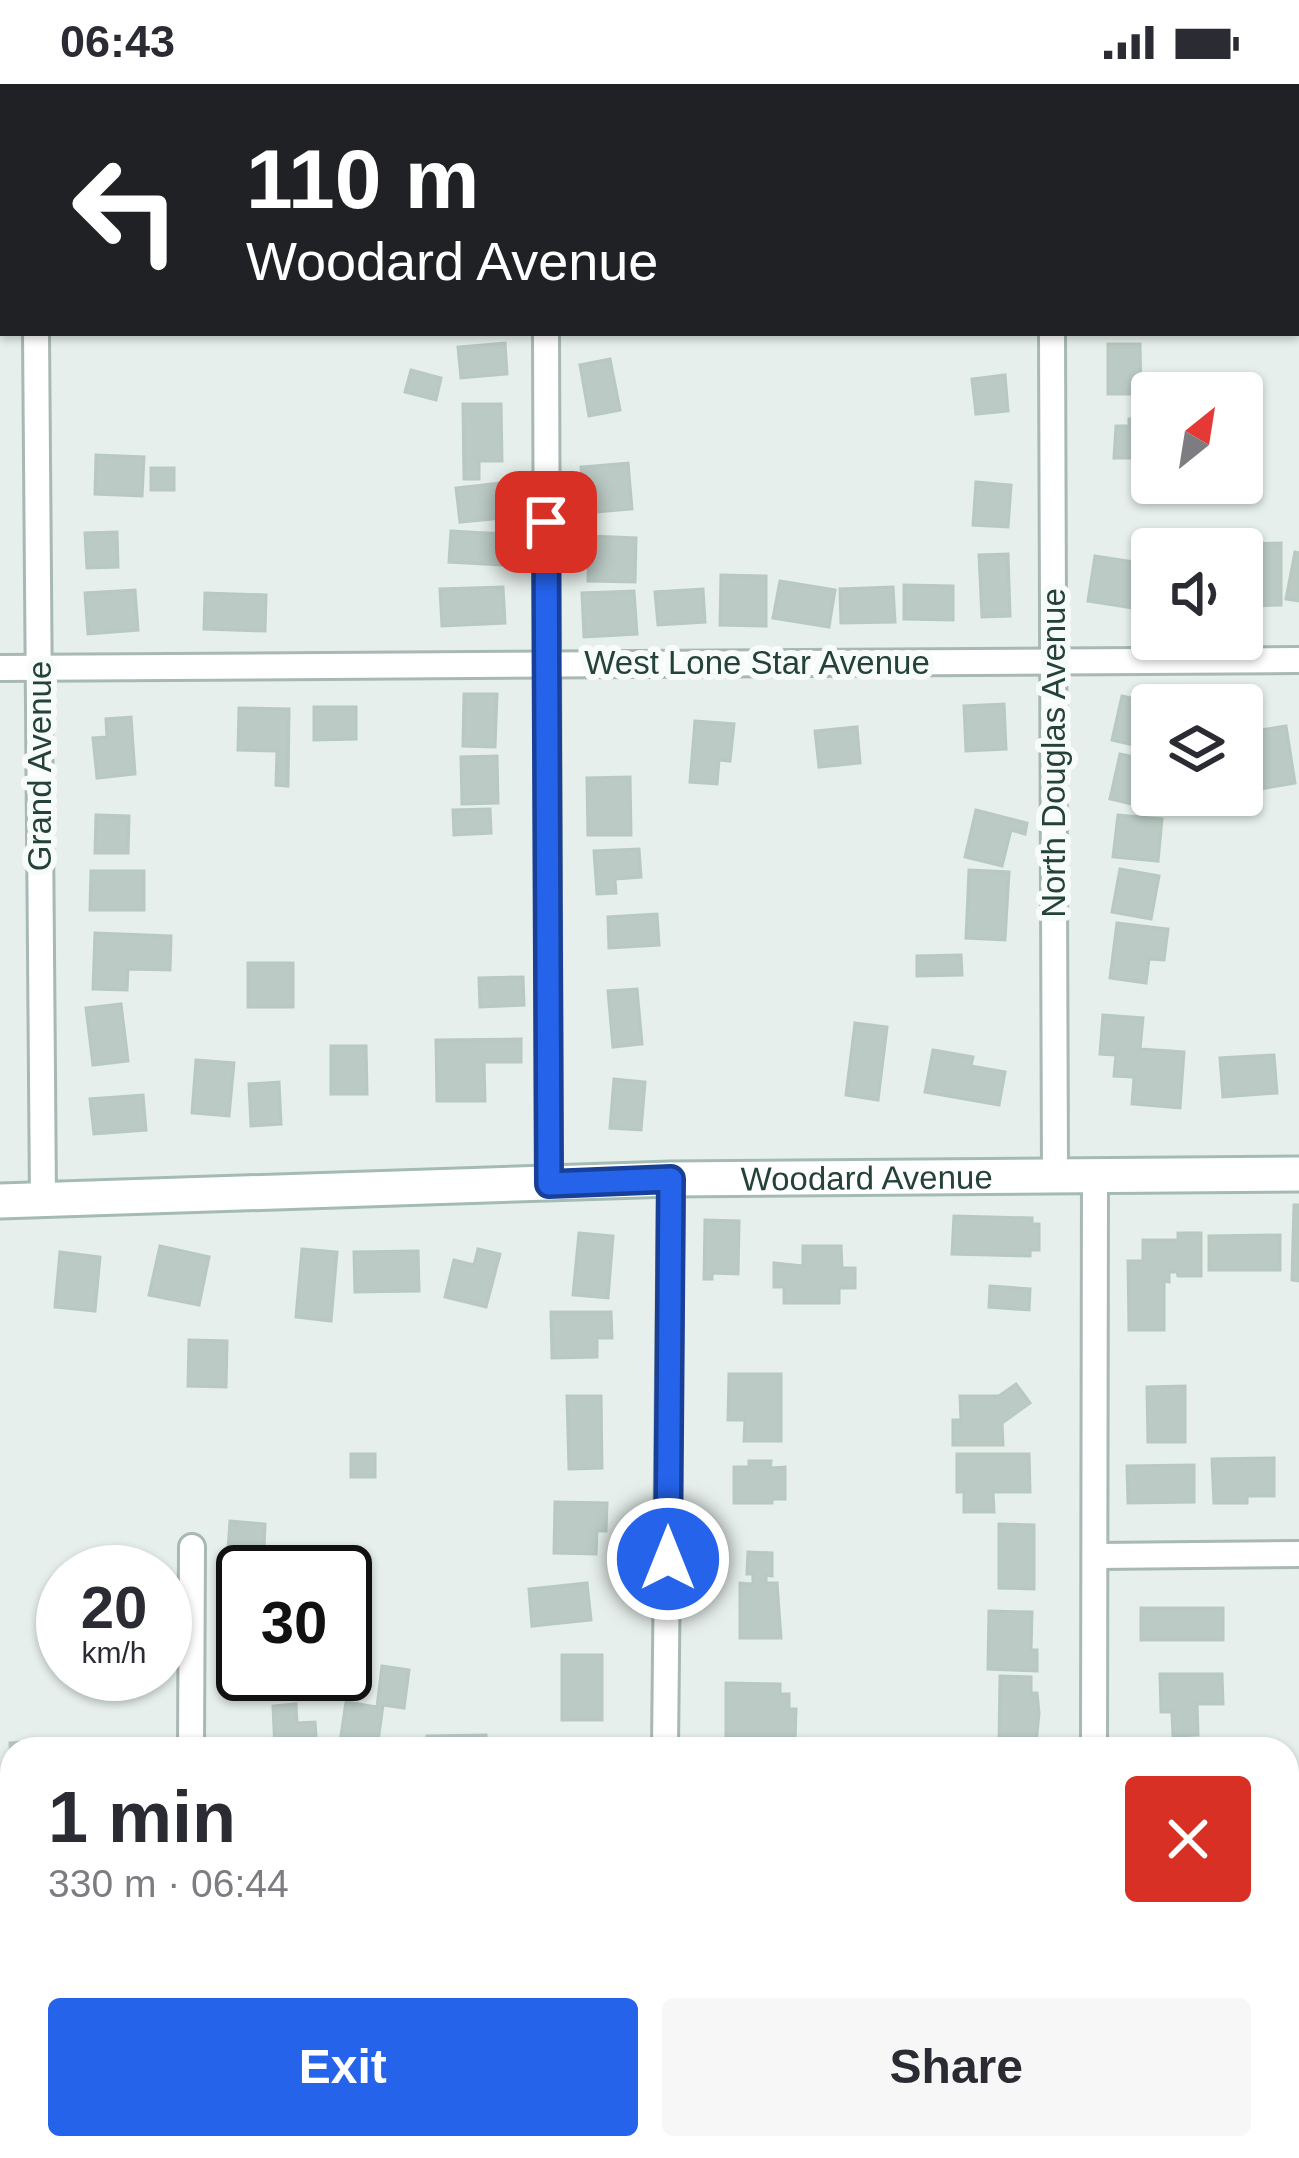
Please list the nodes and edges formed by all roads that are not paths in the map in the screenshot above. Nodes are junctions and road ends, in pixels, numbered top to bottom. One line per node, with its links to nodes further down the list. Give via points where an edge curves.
1 (36, 336): 8 (street, Grand Avenue)
2 (546, 336): 6 (street)
3 (1052, 336): 5 (street, North Douglas Avenue)
4 (1299, 660): 5 (street, West Lone Star Avenue)
5 (1053, 661): 6 (street, West Lone Star Avenue); 9 (street, North Douglas Avenue)
6 (546, 663): 8 (street, West Lone Star Avenue); 13 (street)
7 (0, 668): 8 (street, West Lone Star Avenue)
8 (38, 668): 14 (street, Grand Avenue)
9 (1054, 1174): 10 (street, Woodard Avenue); 12 (street, Woodard Avenue)
10 (1095, 1174): 11 (street, Woodard Avenue); 17 (street)
11 (1299, 1174)
12 (671, 1179): 13 (street, Woodard Avenue); 20 (street)
13 (549, 1184): 14 (street, Woodard Avenue)
14 (43, 1200): 15 (street, Woodard Avenue)
15 (0, 1201)
16 (1299, 1554): 17 (street)
17 (1097, 1556): 21 (street)
18 (191, 1701): 19 (street)
19 (191, 1737)
20 (665, 1737)
21 (1094, 1737)

